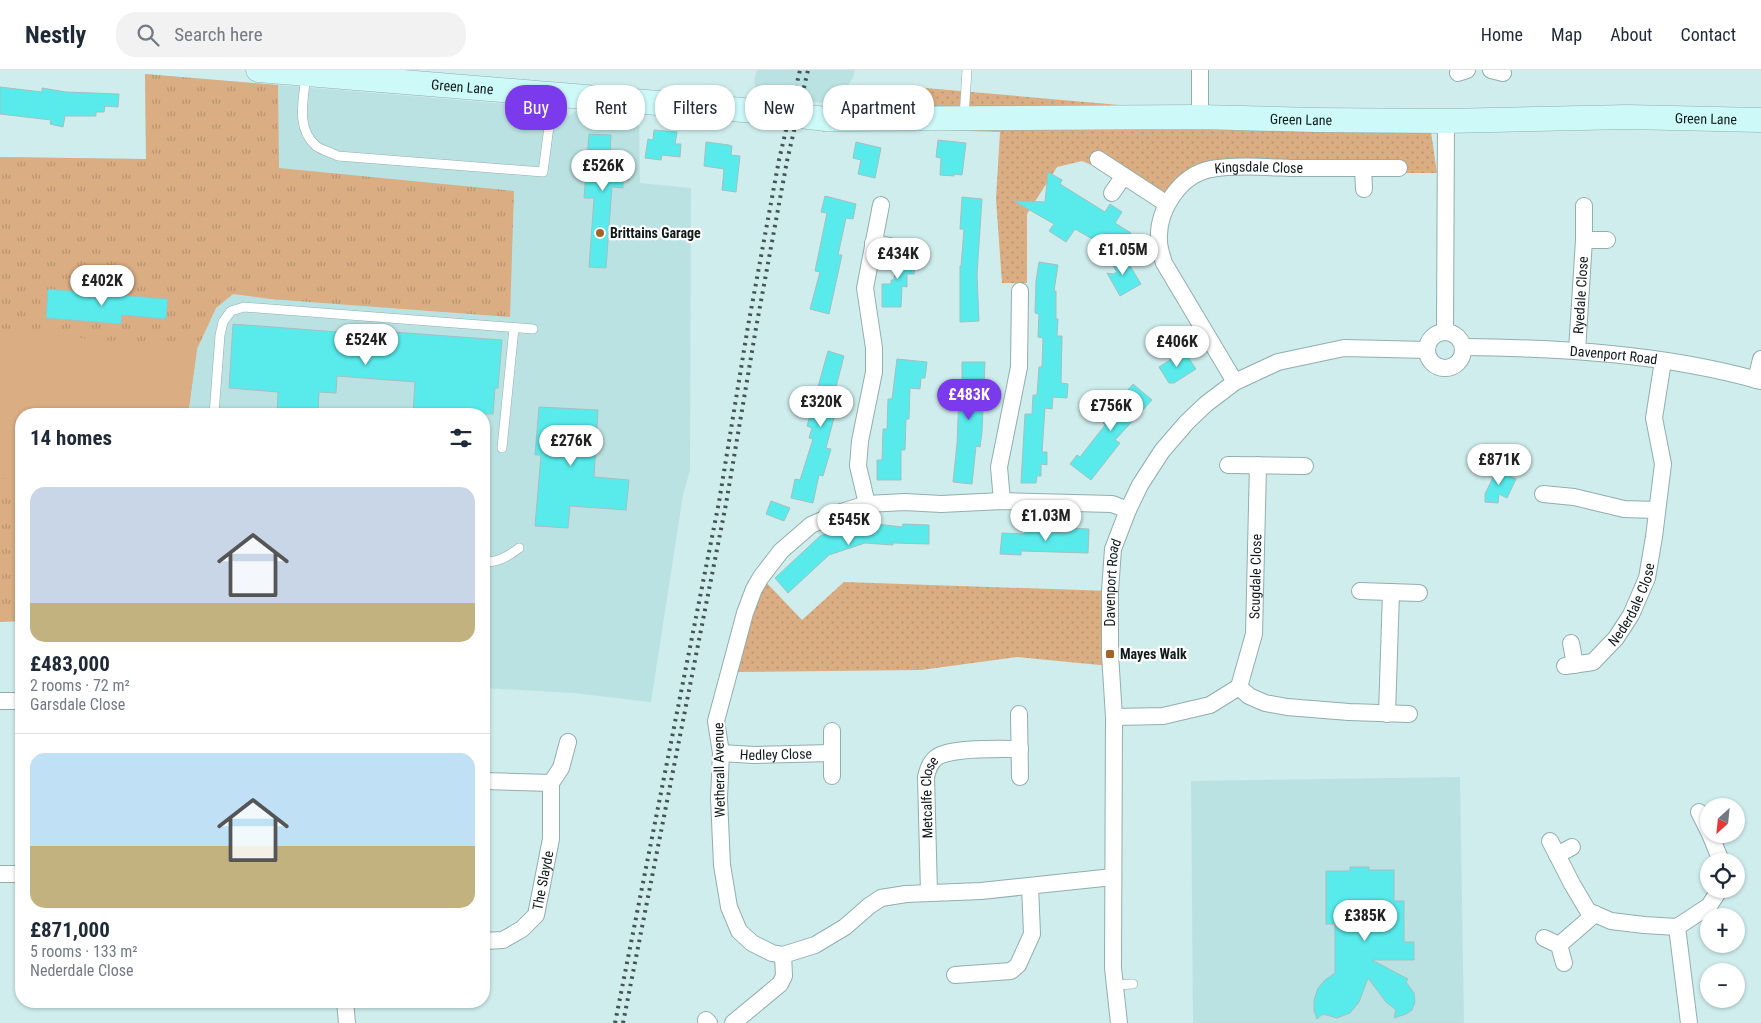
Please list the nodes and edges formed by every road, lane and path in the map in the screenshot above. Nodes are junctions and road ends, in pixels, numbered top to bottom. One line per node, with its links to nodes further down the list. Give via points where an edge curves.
1 (258, 70): 4 (main road, Green Lane)
2 (967, 70): 8 (lane)
3 (1200, 70): 7 (street)
4 (306, 74): 5 (main road, Green Lane); 11 (lane, via 304,130 317,147 338,156 543,172)
5 (505, 90)
6 (567, 95): 8 (main road, Green Lane, bridge, via 833,120)
7 (1200, 117): 8 (main road, Green Lane); 10 (main road, Green Lane)
8 (964, 118)
9 (1761, 120): 10 (main road, Green Lane, via 1627,117)
10 (1446, 121): 28 (street)
11 (548, 130)
12 (1098, 160): 15 (street)
13 (1363, 168): 14 (street, Kingsdale Close); 16 (street); 18 (street, Kingsdale Close, via 1237,167 1210,170 1192,177)
14 (1399, 168)
15 (1123, 176): 17 (street); 18 (street)
16 (1364, 189)
17 (1112, 193)
18 (1167, 204): 35 (street, Kingsdale Close, via 1160,219 1159,241 1164,263)
19 (881, 205): 23 (street)
20 (1584, 206): 21 (street, Ryedale Close)
21 (1584, 240): 22 (street, Ryedale Close); 31 (street, Ryedale Close)
22 (1607, 240)
23 (873, 242): 24 (street); 43 (street, via 865,288 874,348 874,372 858,466)
24 (890, 246)
25 (1020, 291): 42 (street, via 1019,367 999,467)
26 (514, 328): 27 (lane); 36 (lane, via 244,307 232,311 222,322); 37 (lane)
27 (533, 329)
28 (1445, 331): 29 (street, via 1454,333); 30 (street, via 1429,341)
29 (1464, 348): 30 (street, via 1458,364 1448,369 1434,365); 31 (street, Davenport Road)
30 (1427, 350): 35 (street, Davenport Road, via 1344,348 1278,362)
31 (1577, 351): 33 (street, Davenport Road)
32 (1761, 359): 34 (street)
33 (1663, 361): 34 (street, Davenport Road); 45 (street, Nederdale Close, via 1654,418 1663,464)
34 (1758, 381)
35 (1235, 382): 44 (street, Davenport Road, via 1193,416 1162,451)
36 (214, 408)
37 (502, 448)
38 (1228, 465): 39 (street)
39 (1258, 466): 40 (street); 52 (street, Scugdale Close, via 1254,634)
40 (1306, 466)
41 (1553, 491): 45 (street, via 1624,509)
42 (1002, 502): 43 (street, Wetherall Avenue); 44 (street, Wetherall Avenue, via 1112,504)
43 (867, 504): 62 (street, Wetherall Avenue, via 811,524 781,551 761,577 745,614 716,721)
44 (1128, 510): 58 (street, Davenport Road, via 1113,549 1110,591)
45 (1656, 510): 51 (street, Nederdale Close, via 1646,578 1631,615 1616,638 1593,662 1570,666)
46 (519, 548): 47 (lane, via 506,558)
47 (490, 562)
48 (1360, 591): 49 (street)
49 (1391, 592): 50 (street); 56 (street)
50 (1418, 593)
51 (1572, 643)
52 (1239, 687): 56 (street, via 1265,703); 58 (street, via 1210,705 1163,716)
53 (0, 701): 54 (street)
54 (15, 702)
55 (1018, 714): 61 (street)
56 (1387, 714): 57 (street)
57 (1409, 714)
58 (1114, 717): 71 (street, Davenport Road)
59 (832, 731): 63 (street, Hedley Close)
60 (568, 742): 67 (street, The Slayde, via 561,768)
61 (1020, 748): 65 (street); 73 (street, Metcalfe Close, via 954,752 938,756 930,765 926,777)
62 (721, 753): 63 (street, Hedley Close); 78 (street, Wetherall Avenue, via 719,798 728,907 739,931 752,943)
63 (831, 753): 64 (street, Hedley Close)
64 (832, 776)
65 (1020, 777)
66 (490, 781): 67 (street)
67 (551, 783): 77 (street, The Slayde, via 551,839 536,915 522,929 503,940)
68 (1572, 847): 75 (street, via 1553,848 1588,911)
69 (0, 874): 70 (street)
70 (15, 874)
71 (1114, 877): 72 (street); 82 (street, Davenport Road)
72 (1030, 886): 73 (street); 80 (street, via 1032,934 1018,965 1011,971)
73 (929, 893): 78 (street, via 881,898 815,946)
74 (1714, 898): 76 (street, via 1709,906)
75 (1595, 914): 76 (street, via 1611,921); 79 (street, via 1552,941)
76 (1677, 927): 87 (street)
77 (490, 941)
78 (783, 955): 85 (street, via 784,976 780,984)
79 (1564, 964)
80 (955, 975)
81 (1133, 984): 82 (lane)
82 (1115, 985): 86 (street, Davenport Road)
83 (346, 1008): 84 (street)
84 (347, 1023)
85 (733, 1023)
86 (1118, 1023)
87 (1689, 1023)

